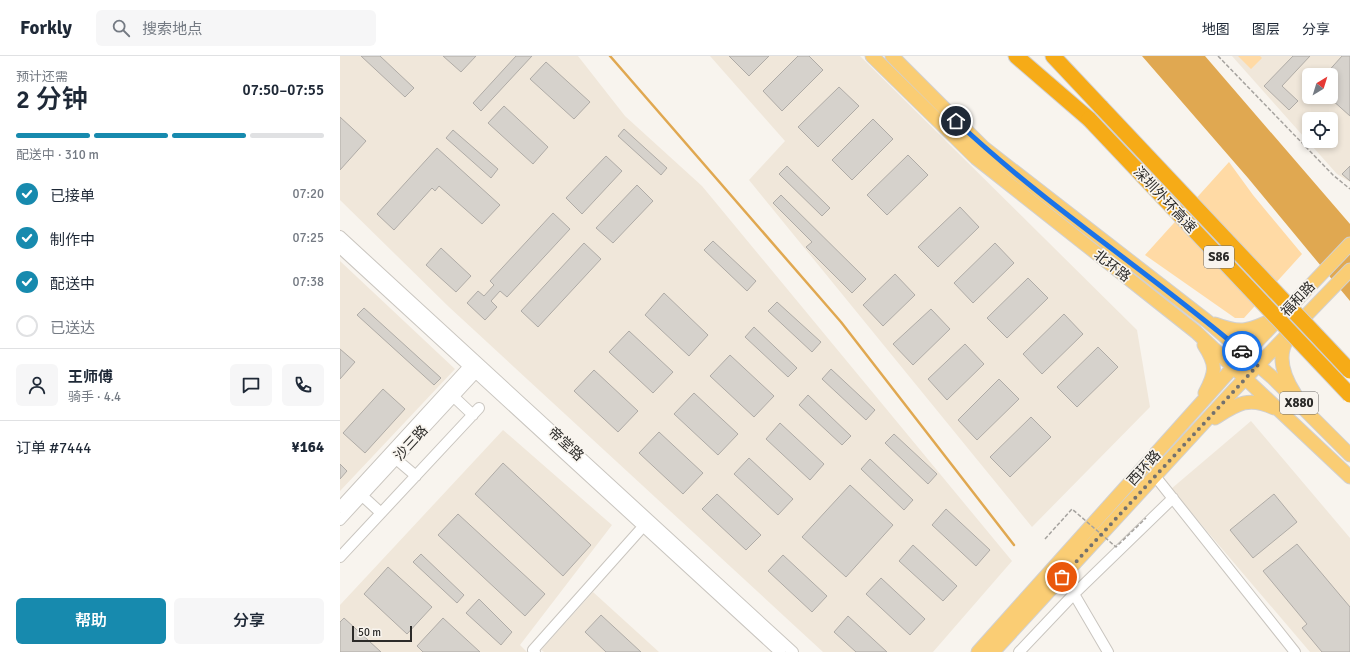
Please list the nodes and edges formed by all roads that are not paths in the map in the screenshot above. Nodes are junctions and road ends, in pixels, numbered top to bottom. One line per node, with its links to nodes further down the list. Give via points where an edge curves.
1 (872, 56): 16 (main road, 北环路, via 976,158)
2 (892, 56): 14 (main road, 北环路, via 984,148)
3 (1016, 56): 8 (highway)
4 (1030, 56): 8 (highway, 深圳外环高速 / S86)
5 (1052, 56): 7 (highway, 深圳外环高速 / S86)
6 (1061, 56): 7 (highway)
7 (1101, 107): 21 (highway, 深圳外环高速 / S86, bridge)
8 (1089, 119): 23 (highway, 深圳外环高速 / S86, bridge)
9 (340, 236): 19 (street, 帝堂路)
10 (1350, 244): 13 (main road, 福和路)
11 (340, 248): 19 (street, 帝堂路)
12 (1350, 270): 15 (main road, 福和路)
13 (1282, 315): 14 (main road, via 1254,329 1243,331); 17 (main road, 福和路)
14 (1207, 321): 17 (main road, 北环路)
15 (1294, 328): 18 (main road, 福和路); 27 (main road, via 1284,344 1282,364 1288,383)
16 (1196, 332): 20 (main road, 北环路); 25 (main road, via 1214,367 1212,380)
17 (1245, 354): 18 (main road, 北环路 / X880); 20 (main road, 西环路)
18 (1258, 365): 22 (main road, 福和路); 27 (main road, 北环路 / X880)
19 (475, 367): 24 (street, 沙三路); 34 (street, 沙三路); 39 (street, 帝堂路)
20 (1234, 367): 22 (main road, 北环路); 25 (main road, 西环路)
21 (1350, 371)
22 (1245, 378): 26 (main road, 北环路 / X880); 28 (main road, 西环路)
23 (1350, 396)
24 (454, 397): 30 (street, 沙三路); 31 (street, via 476,412)
25 (1197, 409): 46 (main road, 西环路)
26 (1281, 411): 28 (main road, via 1258,402 1246,402 1233,406); 33 (main road, 北环路 / X880)
27 (1307, 412): 29 (main road, 北环路 / X880)
28 (1198, 429): 32 (main road, 西环路)
29 (1350, 455)
30 (396, 459): 31 (street); 34 (street, 沙三路)
31 (416, 476): 37 (street)
32 (1155, 476): 35 (street); 41 (main road, 西环路)
33 (1350, 477)
34 (359, 493): 36 (street, 沙三路); 37 (street); 38 (street, 沙三路)
35 (1173, 498): 42 (street); 50 (street)
36 (340, 507)
37 (381, 513): 40 (street)
38 (340, 520)
39 (646, 523): 43 (street, via 533,650); 44 (street, 帝堂路); 45 (street, 帝堂路)
40 (340, 557)
41 (1062, 577): 42 (street); 47 (main road, 西环路)
42 (1074, 594): 48 (street); 49 (street)
43 (535, 652)
44 (780, 652)
45 (793, 652)
46 (978, 652)
47 (993, 652)
48 (1019, 652)
49 (1108, 652)
50 (1295, 652)

